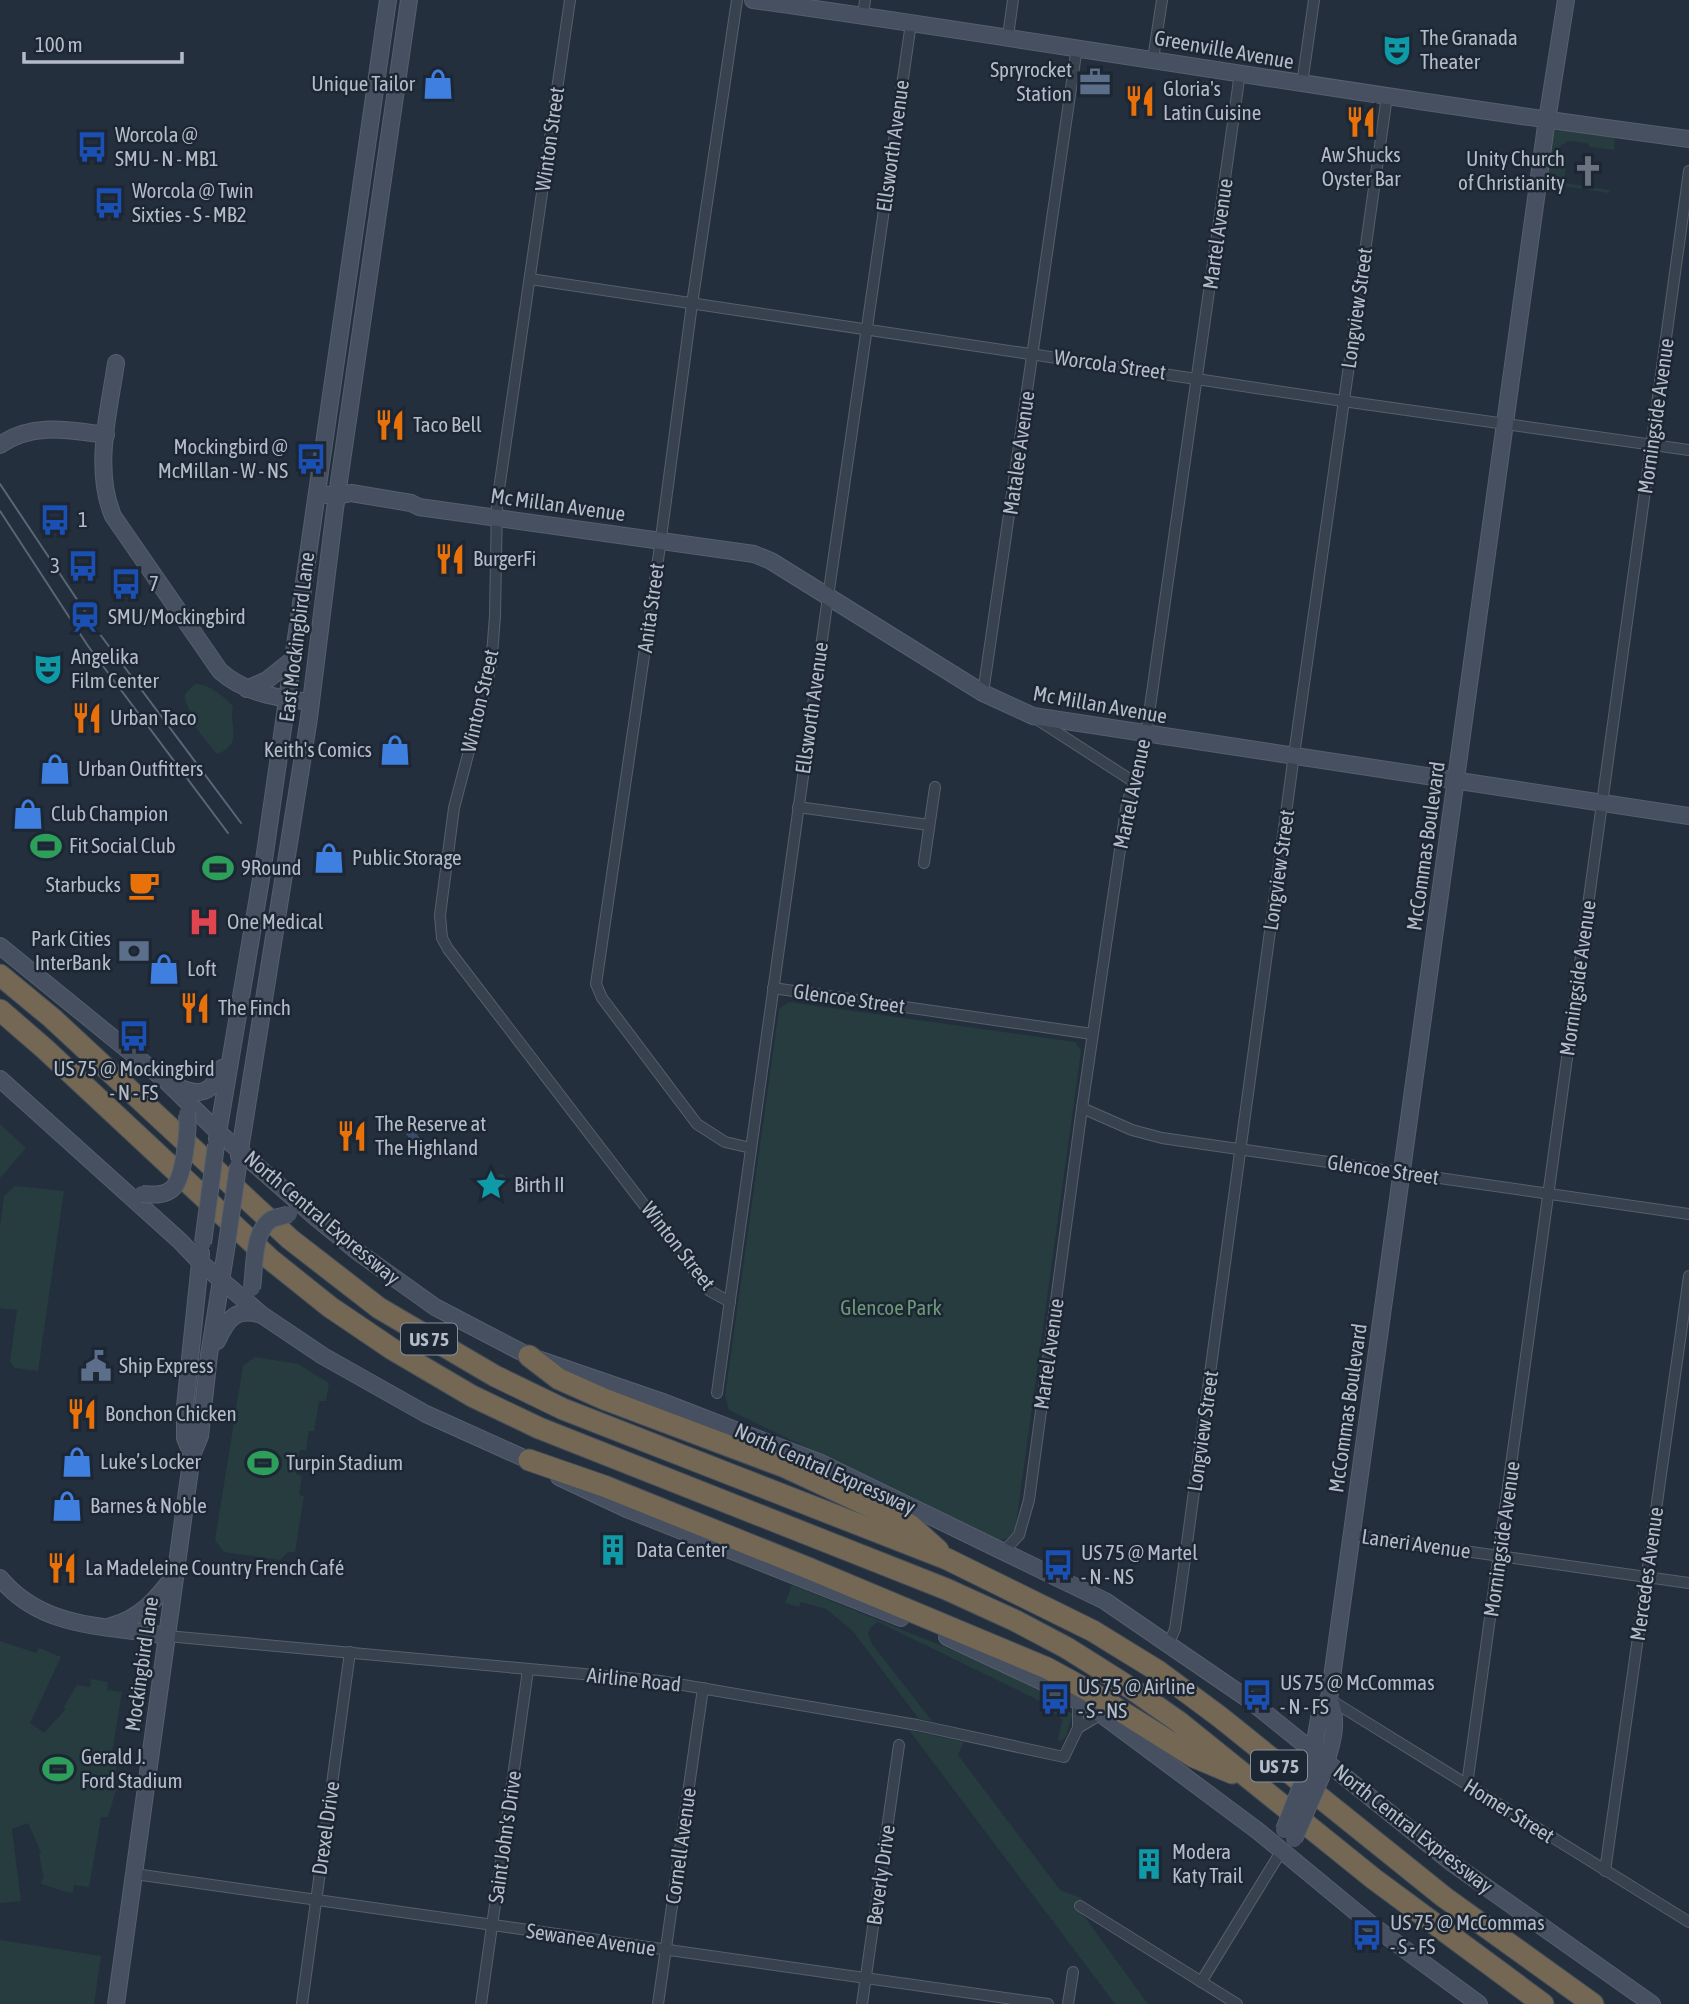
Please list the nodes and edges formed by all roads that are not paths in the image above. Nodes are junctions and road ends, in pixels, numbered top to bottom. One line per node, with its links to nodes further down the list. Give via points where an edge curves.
1 (388, 0): 21 (main road, East Mockingbird Lane)
2 (409, 0): 22 (main road, East Mockingbird Lane)
3 (570, 0): 23 (street, Winton Street)
4 (737, 0): 24 (street, Anita Street)
5 (752, 0): 10 (main road, Greenville Avenue)
6 (1013, 0): 12 (street)
7 (1162, 0): 14 (street)
8 (1314, 0): 16 (street)
9 (1566, 0): 18 (main road, McCommas Boulevard)
10 (864, 8): 11 (main road, Greenville Avenue)
11 (911, 23): 12 (main road, Greenville Avenue); 26 (street, Ellsworth Avenue)
12 (1008, 36): 13 (main road, Greenville Avenue)
13 (1077, 47): 14 (main road, Greenville Avenue); 28 (street, Matalee Avenue)
14 (1153, 59): 15 (main road, Greenville Avenue)
15 (1240, 73): 16 (main road, Greenville Avenue); 30 (street, Martel Avenue)
16 (1302, 84): 17 (main road, Greenville Avenue)
17 (1387, 96): 18 (main road, Greenville Avenue); 31 (street, Longview Street)
18 (1548, 120): 19 (main road, Greenville Avenue); 32 (main road, McCommas Boulevard)
19 (1689, 139)
20 (1689, 171): 35 (street, Morningside Avenue)
21 (359, 196): 22 (main road); 25 (main road, East Mockingbird Lane)
22 (380, 198): 27 (main road, East Mockingbird Lane)
23 (530, 279): 24 (street, Worcola Street); 39 (street, Winton Street)
24 (691, 304): 26 (street, Worcola Street); 40 (street, Anita Street)
25 (340, 330): 27 (main road); 37 (main road, East Mockingbird Lane)
26 (866, 330): 28 (street, Worcola Street); 41 (street, Ellsworth Avenue)
27 (361, 332): 38 (main road, East Mockingbird Lane)
28 (1033, 354): 30 (street, Worcola Street); 46 (street, Matalee Avenue)
29 (116, 363): 33 (main road)
30 (1198, 379): 31 (street, Worcola Street); 50 (street, Martel Avenue)
31 (1343, 401): 32 (street, Worcola Street); 51 (street, Longview Street)
32 (1504, 422): 35 (street, Worcola Street); 52 (main road, McCommas Boulevard)
33 (106, 435): 34 (main road, via 39,429); 45 (main road, via 104,486 113,516 220,671)
34 (2, 444)
35 (1652, 445): 36 (street, Worcola Street); 57 (street, Morningside Avenue)
36 (1689, 450)
37 (317, 494): 38 (main road, Mc Millan Avenue); 42 (main road, East Mockingbird Lane)
38 (337, 496): 39 (main road, Mc Millan Avenue, via 360,494 419,508); 43 (main road, East Mockingbird Lane)
39 (498, 518): 40 (main road, Mc Millan Avenue); 86 (street, Winton Street, via 491,667 454,808 440,915 442,938 710,1291)
40 (661, 541): 41 (main road, Mc Millan Avenue, via 754,554); 75 (street, Anita Street, via 596,984 696,1124 725,1142)
41 (828, 597): 46 (main road, Mc Millan Avenue); 58 (street, Ellsworth Avenue)
42 (300, 611): 43 (main road); 44 (main road, East Mockingbird Lane)
43 (321, 614): 48 (main road, East Mockingbird Lane)
44 (292, 660): 45 (main road); 47 (main road, East Mockingbird Lane)
45 (247, 689): 47 (main road)
46 (984, 693): 49 (main road, Mc Millan Avenue)
47 (286, 699): 48 (main road); 55 (main road, East Mockingbird Lane)
48 (311, 702): 56 (main road, East Mockingbird Lane)
49 (1033, 716): 50 (main road, Mc Millan Avenue); 53 (street)
50 (1146, 735): 51 (main road, Mc Millan Avenue); 53 (street, Martel Avenue)
51 (1294, 757): 52 (main road, Mc Millan Avenue); 76 (street, Longview Street)
52 (1457, 781): 57 (main road, Mc Millan Avenue); 78 (main road, McCommas Boulevard)
53 (1134, 782): 68 (street, Martel Avenue, via 1127,802)
54 (935, 787): 60 (street)
55 (273, 794): 56 (main road); 63 (main road, East Mockingbird Lane)
56 (297, 797): 64 (main road, East Mockingbird Lane)
57 (1602, 801): 59 (main road, Mc Millan Avenue); 80 (street, Morningside Avenue)
58 (798, 807): 60 (street); 66 (street, Ellsworth Avenue)
59 (1689, 816)
60 (929, 825): 61 (street)
61 (924, 863)
62 (0, 946): 71 (main road, North Central Expressway)
63 (249, 949): 64 (main road); 69 (main road, East Mockingbird Lane)
64 (273, 952): 77 (main road, East Mockingbird Lane)
65 (0, 975): 96 (highway, North Central Expressway / US 75, via 290,1239 379,1308 495,1376 564,1409)
66 (773, 988): 68 (street, Glencoe Street); 75 (street, Ellsworth Avenue)
67 (0, 1010): 113 (highway, US 75, via 270,1259 407,1359 548,1432 1016,1621 1132,1689)
68 (1092, 1034): 73 (street, Martel Avenue)
69 (233, 1039): 71 (main road, via 209,1089 193,1093); 74 (main road, East Mockingbird Lane)
70 (0, 1079): 79 (main road)
71 (166, 1082): 72 (main road, North Central Expressway)
72 (186, 1107): 74 (main road, North Central Expressway); 79 (main road, bridge, via 188,1127 175,1186 167,1192 142,1194)
73 (1082, 1108): 76 (street, Glencoe Street, via 1145,1135); 94 (street, Martel Avenue, via 1029,1500 1019,1535)
74 (217, 1138): 77 (main road, North Central Expressway); 83 (main road, East Mockingbird Lane, bridge)
75 (751, 1148): 86 (street, Ellsworth Avenue)
76 (1242, 1150): 78 (street, Glencoe Street); 103 (street, Longview Street, via 1175,1629)
77 (239, 1158): 82 (main road, North Central Expressway); 85 (main road, East Mockingbird Lane, bridge)
78 (1401, 1172): 80 (street, Glencoe Street); 93 (main road, McCommas Boulevard)
79 (119, 1188): 83 (main road)
80 (1548, 1193): 81 (street, Glencoe Street); 95 (street, Morningside Avenue)
81 (1689, 1214)
82 (314, 1216): 87 (main road, bridge, via 289,1214 271,1220 263,1229 252,1288); 89 (main road, North Central Expressway, via 435,1307)
83 (200, 1262): 85 (main road); 91 (main road, Mockingbird Lane, via 186,1407 185,1438)
84 (1689, 1276): 98 (street, Mercedes Avenue)
85 (222, 1279): 87 (main road); 88 (main road, Mockingbird Lane)
86 (730, 1302): 90 (street, Ellsworth Avenue)
87 (262, 1315): 88 (main road, via 249,1311 231,1318); 92 (main road, via 415,1408)
88 (209, 1355): 91 (main road, Mockingbird Lane, via 200,1436)
89 (529, 1356): 94 (main road, North Central Expressway, via 821,1463); 96 (highway, via 559,1380 785,1467 909,1525)
90 (717, 1393)
91 (192, 1455): 97 (main road, Mockingbird Lane)
92 (529, 1460): 108 (main road, via 597,1497 923,1626); 113 (highway, via 604,1486 1047,1668 1195,1757)
93 (1352, 1535): 95 (street, Laneri Avenue); 107 (main road, McCommas Boulevard)
94 (1005, 1550): 103 (main road, North Central Expressway, via 1105,1601)
95 (1500, 1556): 98 (street, Laneri Avenue); 114 (street, Morningside Avenue)
96 (947, 1559): 136 (highway, North Central Expressway / US 75, via 1093,1631 1158,1671 1444,1897)
97 (175, 1574): 101 (main road, via 139,1614); 102 (main road, Mockingbird Lane)
98 (1646, 1577): 100 (street, Laneri Avenue); 116 (street, Mercedes Avenue)
99 (0, 1578): 101 (main road, via 20,1600 48,1615)
100 (1689, 1583)
101 (107, 1627): 102 (main road)
102 (167, 1636): 104 (street, Airline Road); 117 (main road, Mockingbird Lane)
103 (1169, 1643): 112 (main road, North Central Expressway, via 1248,1699)
104 (350, 1652): 105 (street, Airline Road); 118 (street, Drexel Drive)
105 (528, 1670): 106 (street, Airline Road); 121 (street, Saint John's Drive)
106 (703, 1688): 110 (street, Airline Road, via 917,1725 1064,1757); 122 (street, Cornell Avenue)
107 (1329, 1699): 112 (main road, McCommas Boulevard, via 1335,1712 1331,1745); 114 (street, Homer Street)
108 (1078, 1700): 109 (main road); 110 (street)
109 (1101, 1714): 110 (street, Airline Road); 115 (main road)
110 (1078, 1728)
111 (900, 1745): 124 (street, Beverly Drive)
112 (1318, 1764): 115 (main road, McCommas Boulevard, bridge); 137 (main road, North Central Expressway)
113 (1255, 1783): 135 (highway, US 75)
114 (1467, 1784): 116 (street, Homer Street)
115 (1282, 1850): 125 (street, McCommas Boulevard); 134 (main road, via 1373,1926)
116 (1605, 1871): 120 (street, Homer Street)
117 (135, 1874): 118 (street, Sewanee Avenue); 126 (main road, Mockingbird Lane)
118 (317, 1900): 121 (street, Sewanee Avenue); 127 (street, Drexel Drive)
119 (1080, 1906): 125 (street)
120 (1689, 1922)
121 (492, 1926): 122 (street, Sewanee Avenue); 128 (street, Saint John's Drive)
122 (666, 1950): 124 (street, Sewanee Avenue); 129 (street, Cornell Avenue)
123 (1073, 1972): 132 (street)
124 (865, 1978): 130 (street, Beverly Drive); 131 (street, Sewanee Avenue)
125 (1201, 1982): 133 (street)
126 (116, 2004)
127 (302, 2004)
128 (481, 2004)
129 (658, 2004)
130 (862, 2004)
131 (1048, 2004)
132 (1068, 2004)
133 (1237, 2004)
134 (1479, 2004)
135 (1543, 2004)
136 (1593, 2004)
137 (1652, 2004)

